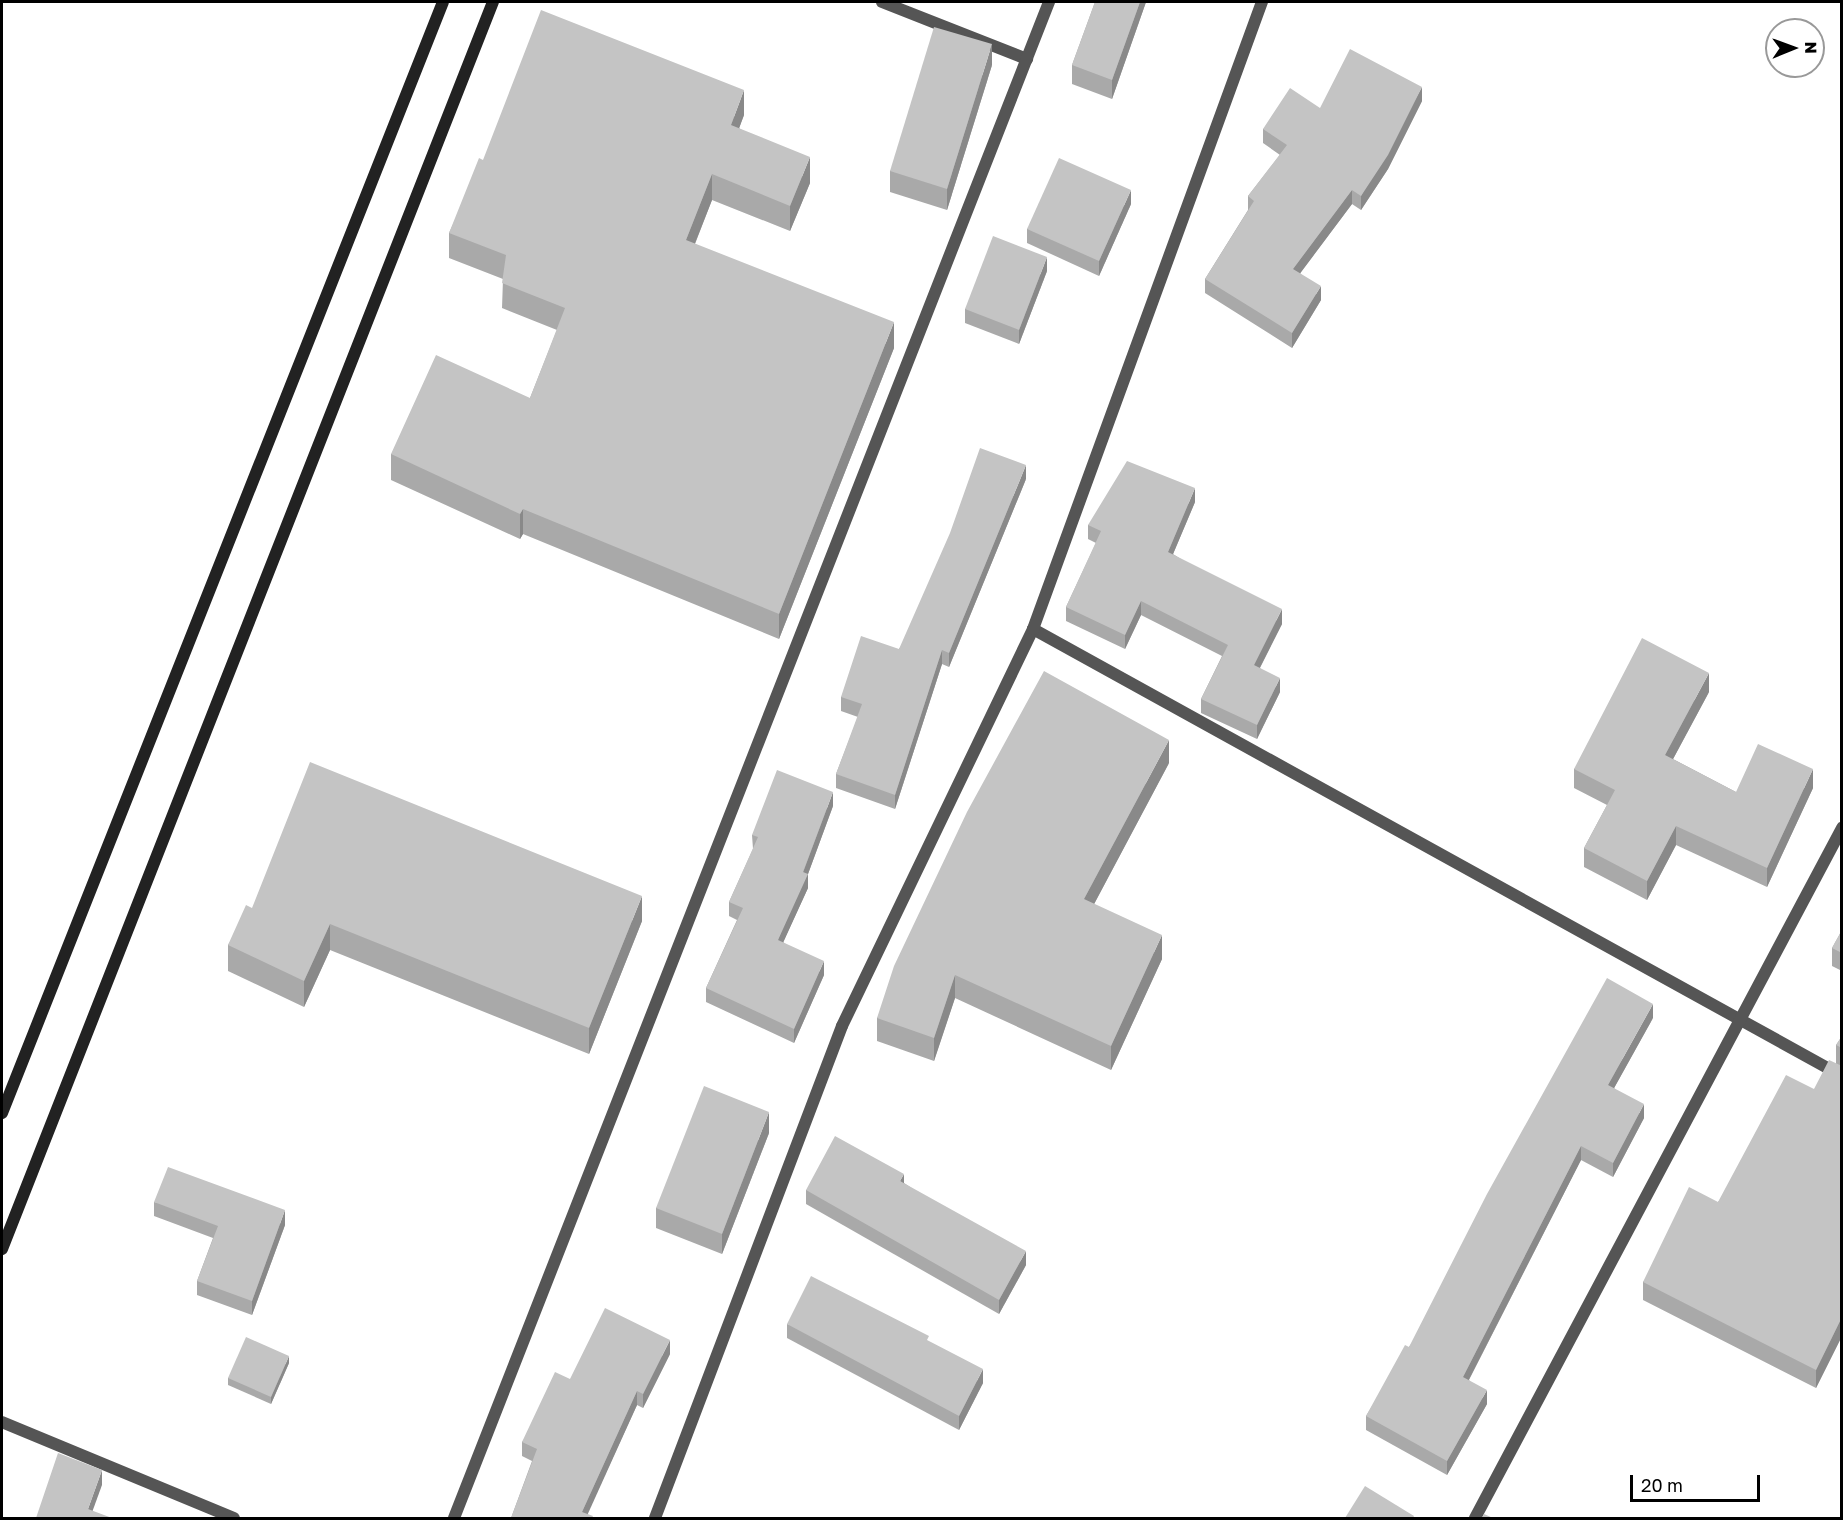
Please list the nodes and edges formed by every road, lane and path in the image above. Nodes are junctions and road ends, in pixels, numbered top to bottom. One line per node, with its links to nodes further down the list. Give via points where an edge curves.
1 (443, 2): 11 (street)
2 (493, 2): 12 (street)
3 (882, 2): 6 (street)
4 (1050, 2): 6 (street)
5 (1262, 2): 7 (street)
6 (1027, 59): 15 (street)
7 (1033, 628): 9 (street); 16 (street, via 842,1026)
8 (1842, 828): 9 (street)
9 (1738, 1021): 10 (street); 17 (street)
10 (1842, 1076)
11 (2, 1113)
12 (2, 1249)
13 (2, 1422): 14 (street)
14 (234, 1518)
15 (454, 1518)
16 (655, 1518)
17 (1475, 1518)

